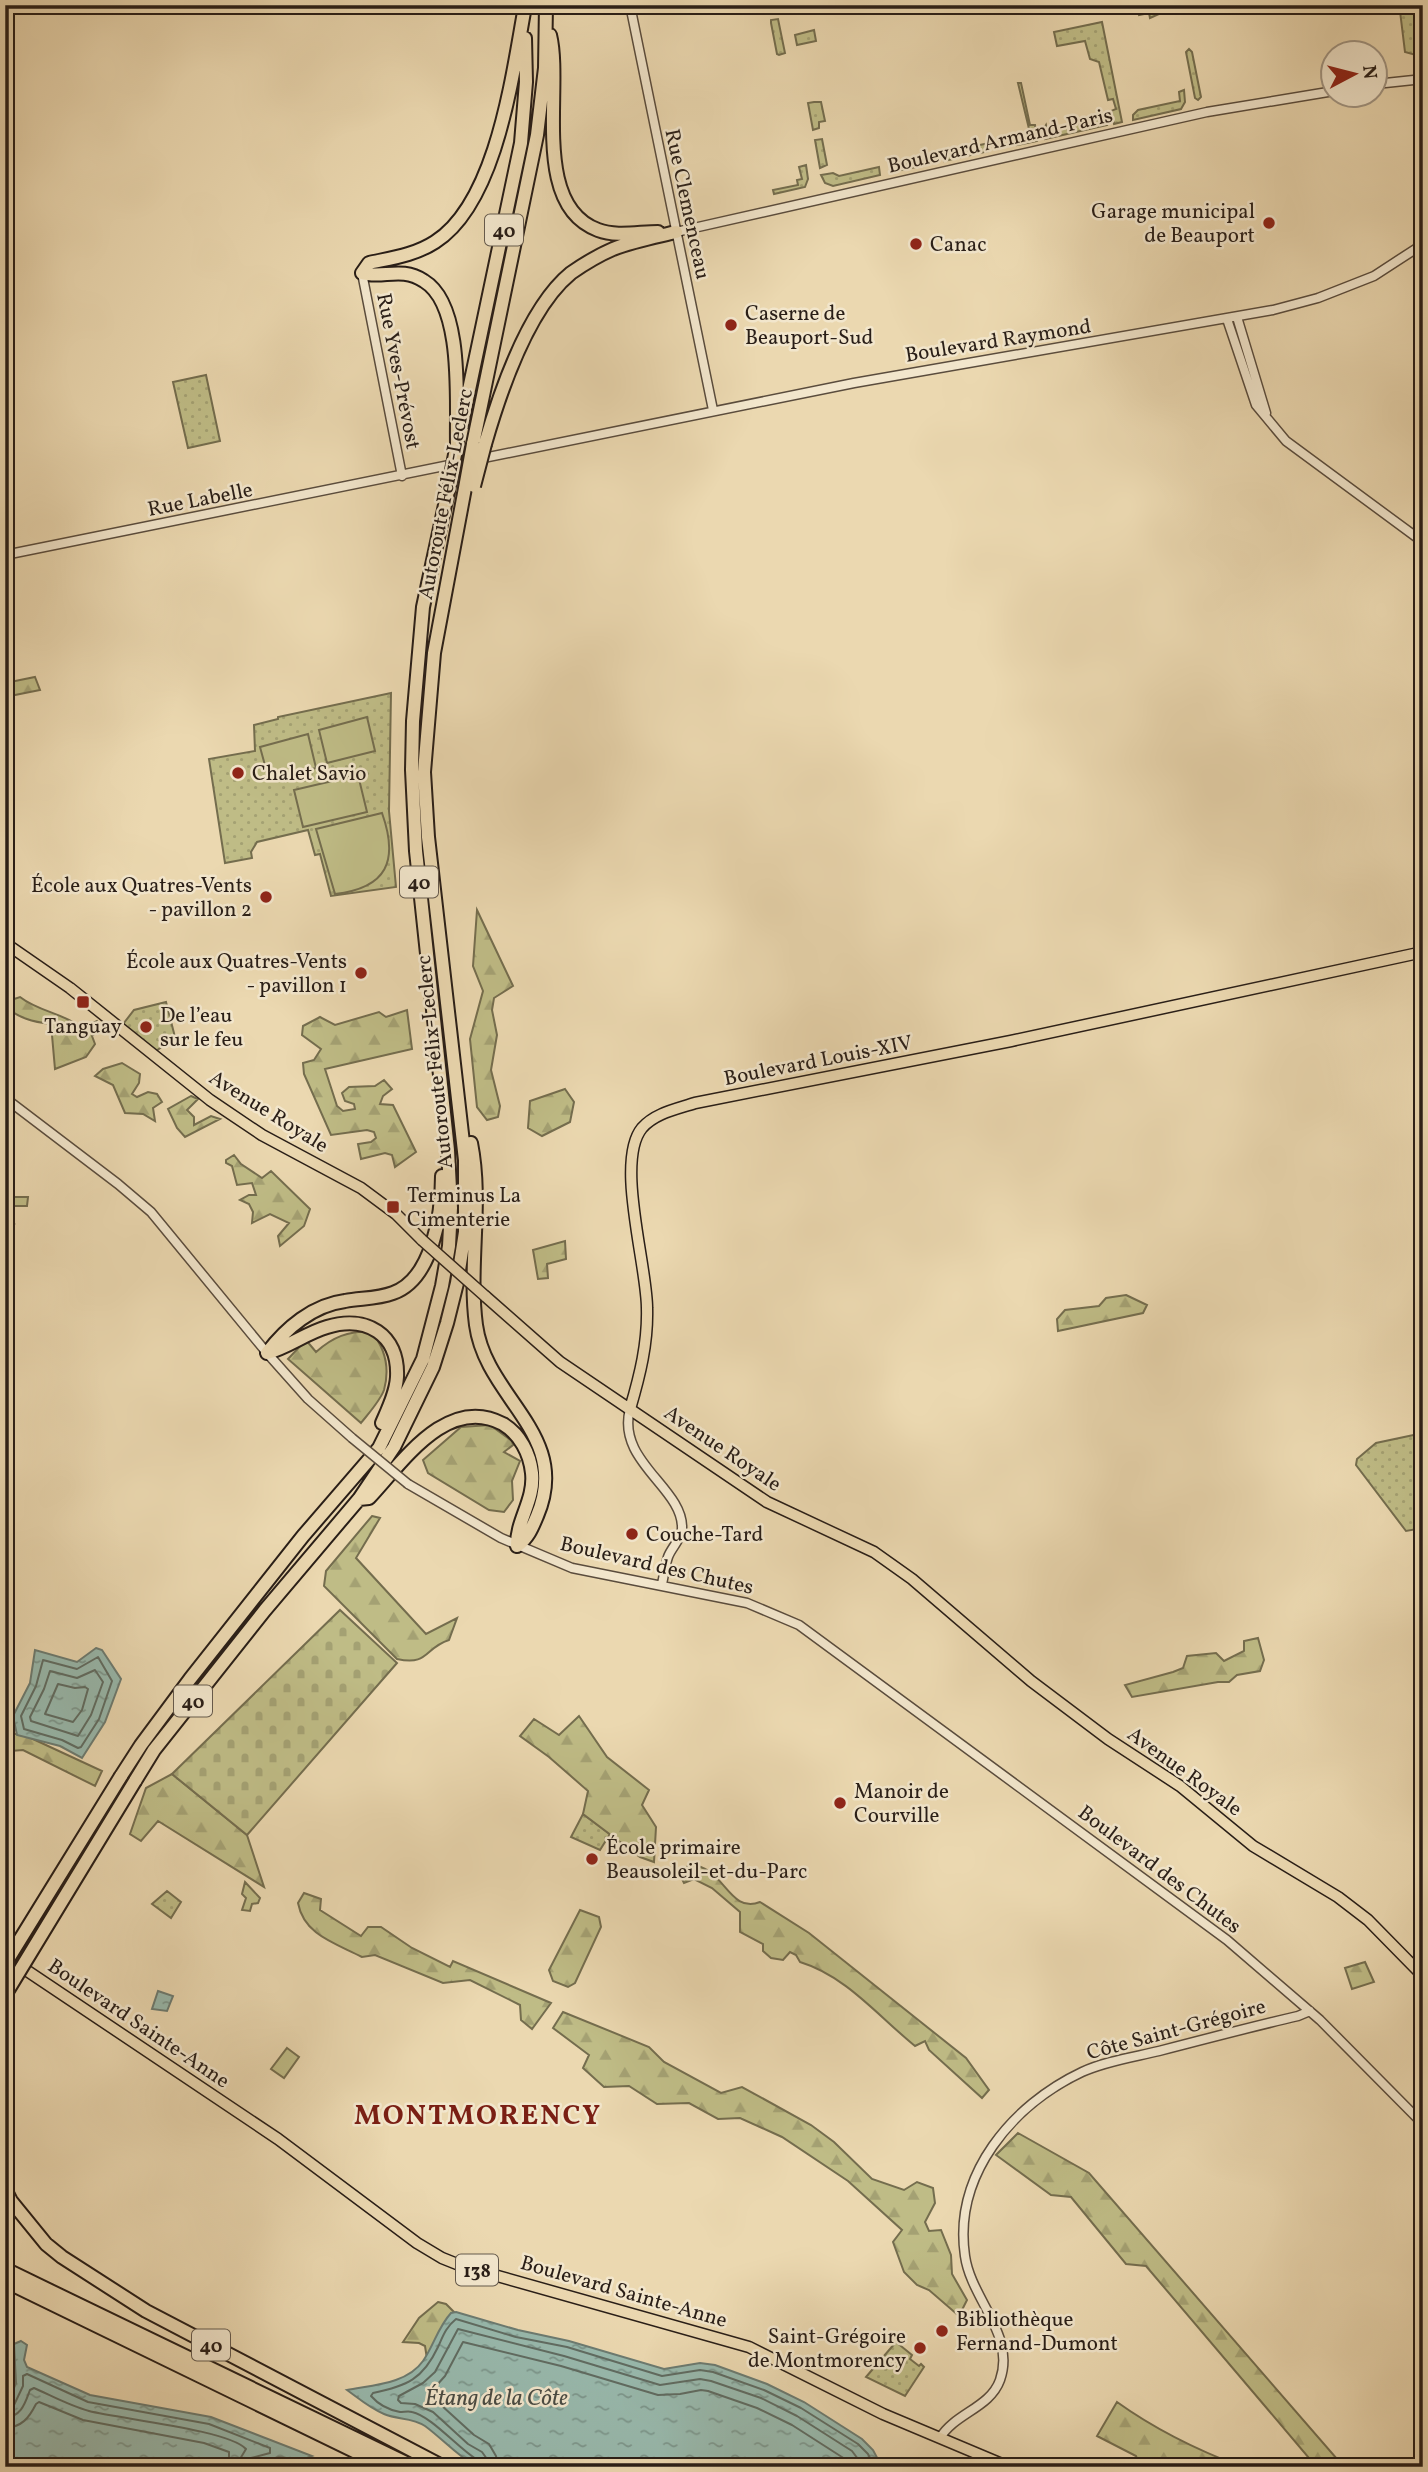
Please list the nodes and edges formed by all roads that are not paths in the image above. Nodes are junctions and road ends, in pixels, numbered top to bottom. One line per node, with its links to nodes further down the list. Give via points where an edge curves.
1 (546, 5): 4 (highway, Autoroute Félix-Leclerc / 40)
2 (630, 5): 8 (street, Rue Clemenceau)
3 (524, 9): 10 (highway, via 506,111 472,201 437,241 420,251 369,263); 15 (highway, Autoroute Félix-Leclerc / 40, via 526,82 521,143)
4 (547, 20): 8 (highway, via 555,53 552,132 556,177 568,202 580,219 597,230); 16 (highway, Autoroute Félix-Leclerc / 40, via 535,147)
5 (1423, 79): 6 (street)
6 (1390, 83)
7 (1320, 93): 8 (street, Boulevard Armand-Paris, via 1208,112)
8 (676, 232): 13 (street, Rue Clemenceau); 16 (highway, via 615,248 570,274 548,298 527,334)
9 (1423, 241): 11 (street, Boulevard Raymond, via 1374,276 1318,298)
10 (362, 273): 15 (highway, via 405,273 426,281 438,295 451,324 456,354); 17 (street, Rue Yves-Prévost)
11 (1237, 317): 12 (street, Boulevard Raymond); 14 (street)
12 (1227, 319): 13 (street, Boulevard Raymond); 14 (street, via 1256,405)
13 (713, 410): 17 (street, Boulevard Raymond)
14 (1267, 416): 18 (street, via 1286,442)
15 (457, 444): 24 (highway, Autoroute Félix-Leclerc / 40, bridge, via 423,607 412,770 416,851)
16 (479, 444): 23 (highway, Autoroute Félix-Leclerc / 40, bridge, via 434,653 424,772)
17 (402, 476): 19 (street, Rue Labelle)
18 (1423, 542)
19 (5, 555)
20 (5, 943): 26 (main road, Avenue Royale, bridge, via 70,988 211,1100 396,1214 560,1362)
21 (1423, 952): 26 (main road, Boulevard Louis-XIV, via 695,1103 653,1119 642,1128 631,1153 647,1319 644,1356)
22 (5, 1098): 25 (street, Boulevard des Chutes, via 150,1212)
23 (463, 1136): 28 (highway, Autoroute Félix-Leclerc / 40, via 465,1232 447,1323 414,1409); 29 (highway, via 472,1143 477,1188 474,1304 481,1346 510,1401 535,1433 545,1465 541,1507 527,1539)
24 (448, 1150): 25 (highway, via 442,1163 434,1240 405,1287 375,1298 327,1304 294,1325); 27 (highway, Autoroute Félix-Leclerc / 40, via 449,1246 423,1359 379,1448)
25 (267, 1353): 27 (highway, via 330,1326 347,1324 380,1331 390,1344 397,1378 391,1402 377,1435); 29 (street, Boulevard des Chutes, bridge, via 308,1399 408,1484)
26 (630, 1409): 30 (street, Boulevard Louis-XIV, via 630,1440 681,1518 683,1532 668,1557); 33 (main road, Avenue Royale, via 767,1502 874,1552 912,1579 1031,1681 1108,1739 1180,1786 1254,1846 1368,1920)
27 (343, 1489): 32 (highway, Autoroute Félix-Leclerc / 40, bridge, via 141,1745)
28 (359, 1499): 29 (highway, via 369,1498 422,1440 444,1425 468,1417 487,1418 516,1435 530,1464 531,1493 516,1534); 34 (highway, Autoroute Félix-Leclerc / 40, bridge, via 154,1750)
29 (517, 1546): 30 (street, Boulevard des Chutes, via 572,1567)
30 (662, 1584): 35 (street, Boulevard des Chutes, via 747,1603 799,1625 1209,1926)
31 (5, 1956): 40 (main road, Boulevard Sainte-Anne / 138, via 278,2139 442,2258 749,2347)
32 (5, 1964)
33 (1423, 1976)
34 (6, 1995)
35 (1310, 2011): 36 (street, Boulevard des Chutes); 40 (street, Côte Saint-Grégoire, via 1082,2072 1006,2127 976,2174 964,2214 963,2236 975,2286 999,2332 1004,2357 1000,2381 989,2398 946,2428)
36 (1423, 2124)
37 (5, 2189): 43 (highway, 40, via 46,2244 146,2311)
38 (5, 2269): 42 (highway)
39 (5, 2281): 41 (highway)
40 (940, 2438): 44 (main road, Boulevard Sainte-Anne / 138)
41 (387, 2467)
42 (414, 2467)
43 (443, 2467)
44 (1009, 2467)

